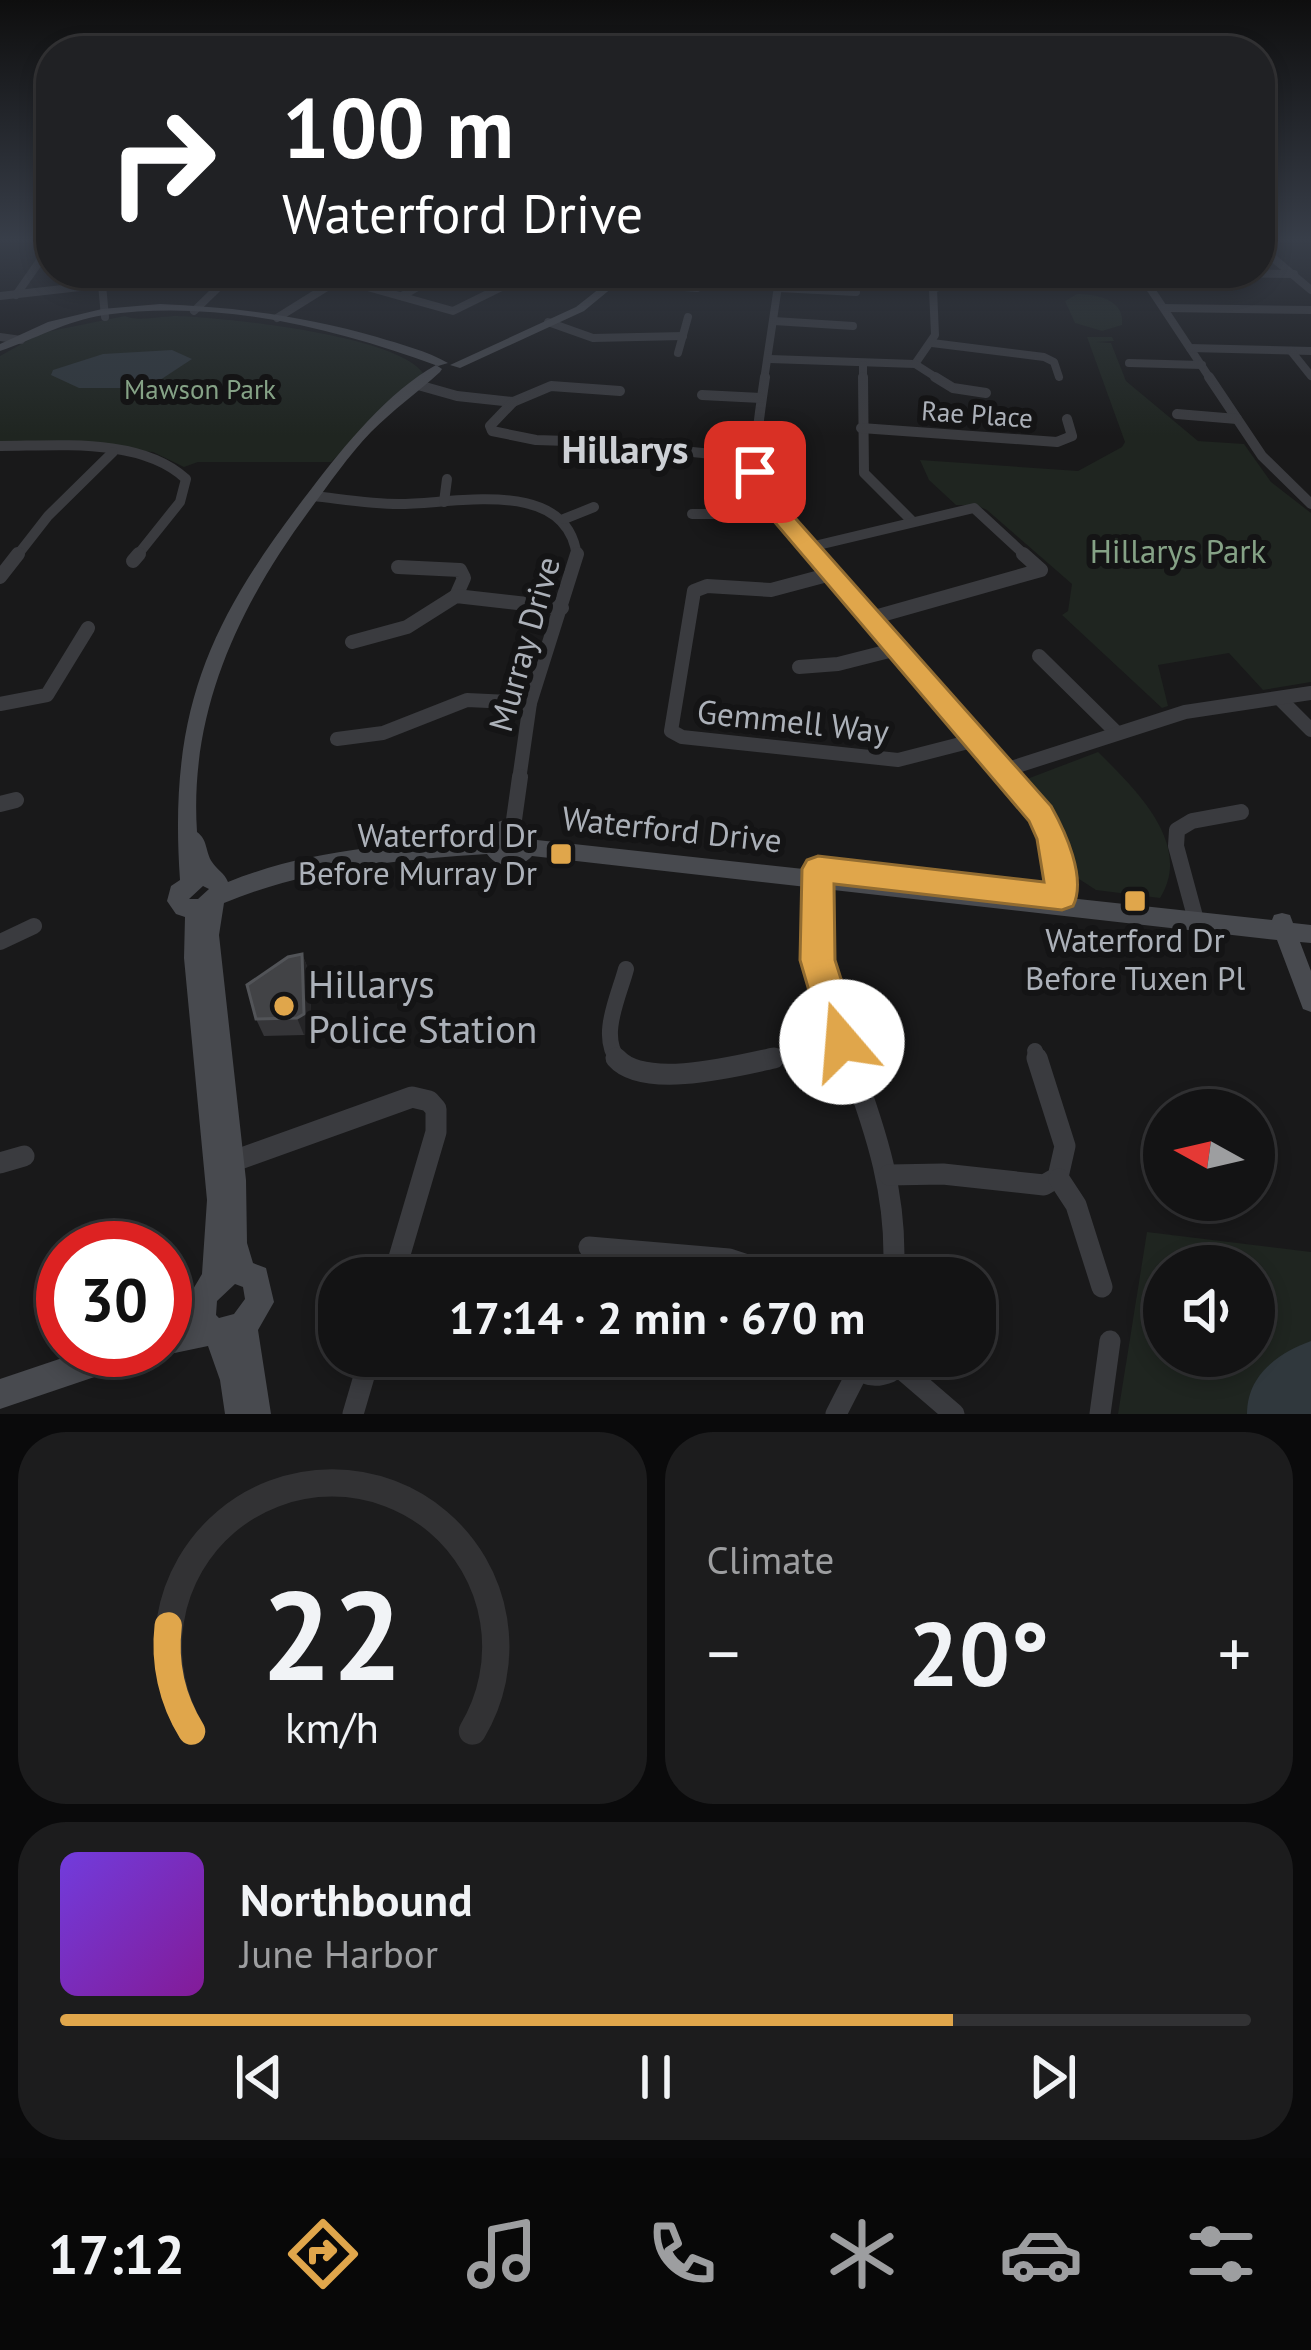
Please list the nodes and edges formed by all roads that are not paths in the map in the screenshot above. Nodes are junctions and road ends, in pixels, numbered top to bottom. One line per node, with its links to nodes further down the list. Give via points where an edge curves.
1 (102, 304): 13 (street)
2 (200, 304): 11 (street)
3 (300, 304): 14 (street)
4 (429, 304): 5 (street, via 452,311)
5 (466, 304)
6 (578, 304): 17 (street)
7 (776, 304): 16 (street)
8 (933, 304): 22 (street)
9 (1161, 304): 10 (street)
10 (1164, 308): 12 (street); 23 (street)
11 (195, 309): 13 (street); 14 (street)
12 (1311, 310)
13 (105, 316): 21 (street)
14 (279, 317): 33 (street)
15 (688, 317): 19 (street)
16 (774, 321): 18 (street); 28 (street)
17 (550, 323): 19 (street, via 593,338); 33 (street)
18 (853, 326)
19 (682, 336): 27 (street)
20 (0, 337): 21 (street)
21 (19, 339): 25 (street)
22 (932, 344): 30 (street); 35 (street, via 1044,357)
23 (1190, 348): 24 (street); 32 (street)
24 (1291, 350): 26 (street); 34 (street)
25 (0, 351)
26 (1311, 351)
27 (678, 353)
28 (770, 359): 31 (street); 40 (street)
29 (1129, 363): 32 (street)
30 (915, 364): 31 (street); 38 (street, via 953,388)
31 (863, 365): 45 (street)
32 (1202, 365): 44 (street)
33 (444, 366): 36 (street)
34 (1311, 376)
35 (1059, 377)
36 (421, 386): 41 (street); 54 (street)
37 (620, 391): 41 (street, via 562,380)
38 (986, 393)
39 (702, 395): 40 (street)
40 (761, 398): 52 (street)
41 (513, 402): 46 (street)
42 (1177, 414): 44 (street)
43 (1067, 419): 45 (street, Rae Place, via 1072,436 1058,442)
44 (1238, 419): 56 (street, via 1282,481)
45 (861, 428): 61 (street, via 864,472)
46 (492, 431): 47 (street); 48 (street)
47 (477, 438)
48 (599, 442)
49 (0, 446): 51 (street)
50 (682, 451): 52 (street)
51 (113, 452): 63 (street, via 161,458 186,479 180,502); 66 (street)
52 (753, 458): 59 (street)
53 (447, 479): 55 (street)
54 (317, 496): 55 (street, Murray Drive); 87 (street, via 247,587 199,697 184,847)
55 (444, 502): 60 (street, Murray Drive, via 519,502)
56 (1311, 504)
57 (593, 507): 60 (street)
58 (692, 514): 59 (street)
59 (780, 514): 62 (street)
60 (564, 519): 68 (street, Murray Drive, via 579,550)
61 (912, 521): 62 (street); 69 (street, via 974,508 1041,570)
62 (810, 547): 65 (street)
63 (133, 561)
64 (398, 567): 67 (street, via 454,568 464,578)
65 (831, 574): 69 (street); 82 (street, Gemmell Way, via 772,590 694,591 671,731 898,760)
66 (0, 577)
67 (457, 596): 68 (street); 71 (street, via 407,627)
68 (562, 608): 77 (street, Murray Drive)
69 (871, 618): 72 (street)
70 (88, 628): 78 (street, via 47,695)
71 (352, 643)
72 (897, 649): 74 (street); 82 (street)
73 (1039, 656): 80 (street)
74 (800, 667)
75 (1311, 693): 76 (street)
76 (1280, 699): 79 (street); 80 (street, via 1185,712)
77 (530, 703): 81 (street, via 467,700 383,733); 85 (street, Murray Drive)
78 (0, 704)
79 (1311, 730)
80 (1117, 733): 83 (street)
81 (337, 739)
82 (976, 740): 83 (street)
83 (1005, 770): 88 (street, via 1050,830)
84 (1241, 812): 89 (street, via 1177,830)
85 (510, 838): 86 (street, Waterford Drive); 87 (street, Waterford Drive, via 343,861)
86 (818, 873): 88 (street, Waterford Drive); 96 (street, via 818,960)
87 (208, 891): 100 (street, via 195,958)
88 (1063, 901): 89 (street, Waterford Drive)
89 (1195, 916): 91 (street, Waterford Drive)
90 (34, 926): 92 (street)
91 (1297, 928): 93 (street); 95 (street)
92 (0, 942)
93 (1311, 968)
94 (626, 969): 96 (street, via 610,1046 628,1069 686,1074)
95 (1311, 1002)
96 (842, 1042): 101 (street)
97 (1034, 1051): 102 (street, via 1066,1147)
98 (24, 1156): 99 (street)
99 (0, 1163)
100 (224, 1164): 104 (street, via 412,1097 429,1101 436,1132); 107 (street)
101 (889, 1175): 102 (street, via 1044,1185); 106 (street)
102 (1059, 1179): 108 (street, via 1076,1205)
103 (589, 1247): 105 (street)
104 (399, 1257)
105 (706, 1257)
106 (895, 1257)
107 (220, 1283): 109 (street); 110 (street, via 201,1318); 110 (street, via 254,1275 261,1292 258,1308)
108 (1102, 1287)
109 (192, 1302)
110 (224, 1331): 111 (street); 120 (street); 121 (street)
111 (192, 1336)
112 (1110, 1341): 125 (street)
113 (36, 1370): 118 (street)
114 (50, 1377): 119 (street)
115 (364, 1377): 122 (street)
116 (848, 1377): 123 (street)
117 (916, 1377): 124 (street)
118 (0, 1383)
119 (0, 1394)
120 (240, 1414)
121 (256, 1414)
122 (353, 1414)
123 (836, 1414)
124 (954, 1414)
125 (1100, 1414)

